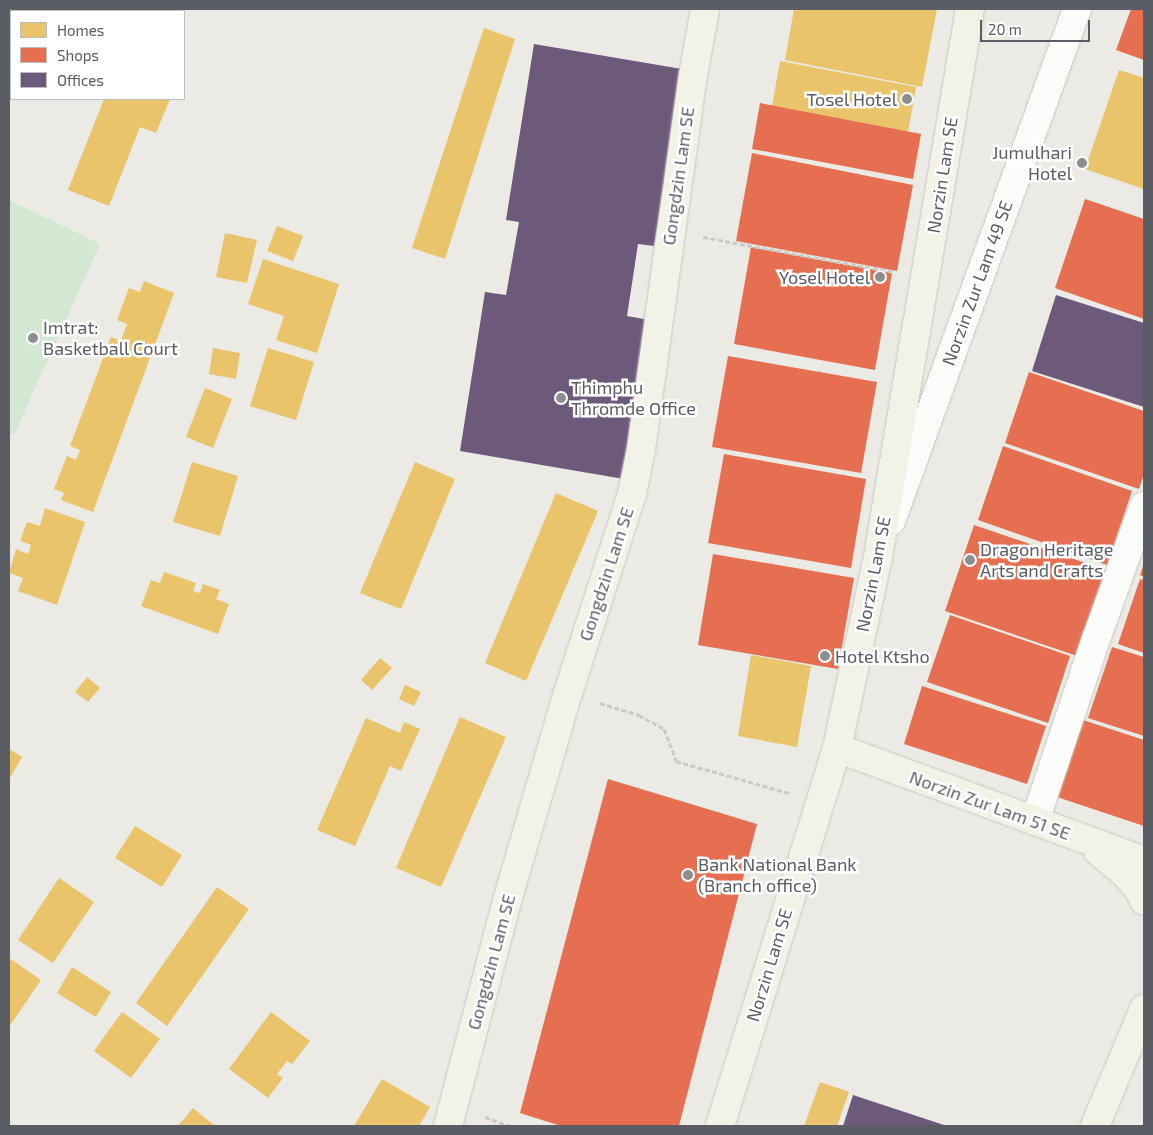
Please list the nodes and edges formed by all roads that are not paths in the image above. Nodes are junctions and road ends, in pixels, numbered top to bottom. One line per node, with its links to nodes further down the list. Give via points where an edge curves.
1 (705, 9): 12 (main road, Gongdzin Lam SE, via 692,76 641,449 632,494 568,692 506,901)
2 (970, 9): 5 (main road, Norzin Lam SE)
3 (1077, 9): 5 (street, Norzin Zur Lam 49 SE)
4 (1144, 506): 7 (street)
5 (878, 557): 6 (main road, Norzin Lam SE)
6 (837, 748): 7 (main road, Norzin Zur Lam 51 SE); 13 (main road, Norzin Lam SE)
7 (1035, 822): 8 (main road, Norzin Zur Lam 51 SE)
8 (1075, 837): 9 (main road, Norzin Zur Lam 51 SE); 10 (main road, via 1106,856 1138,888)
9 (1144, 861)
10 (1144, 900)
11 (1144, 1009): 14 (main road)
12 (448, 1126)
13 (720, 1126)
14 (1095, 1126)

